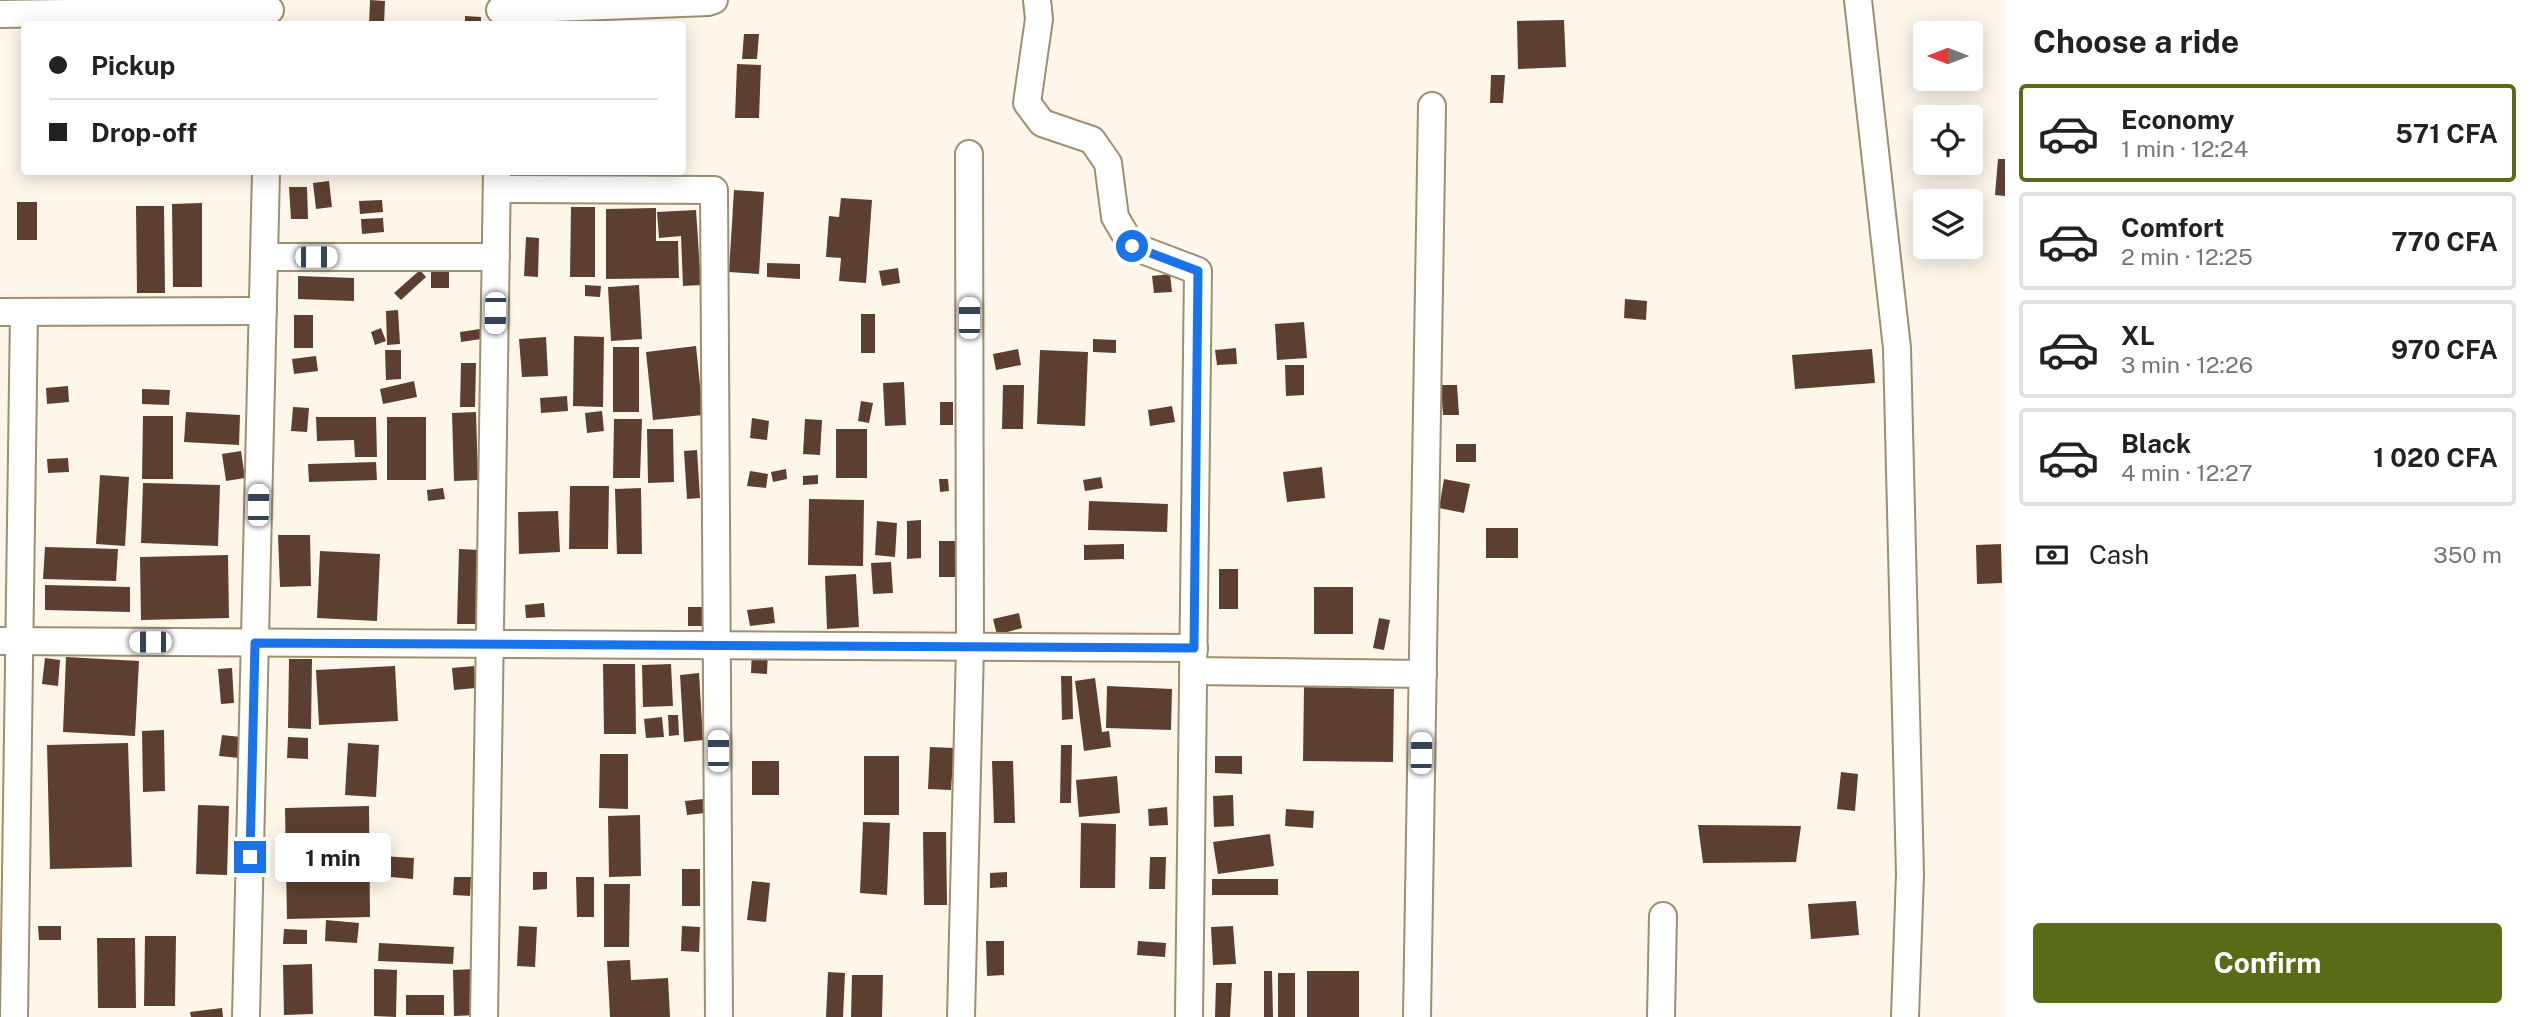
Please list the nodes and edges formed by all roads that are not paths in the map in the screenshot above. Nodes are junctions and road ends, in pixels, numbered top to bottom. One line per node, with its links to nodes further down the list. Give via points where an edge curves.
1 (1037, 0): 20 (street, via 1039,19 1027,103 1042,123 1092,140 1108,163 1115,217 1132,246 1198,271)
2 (1858, 0): 31 (street, via 1897,348 1910,874)
3 (710, 1): 5 (street)
4 (270, 12): 6 (street)
5 (500, 12)
6 (0, 14)
7 (1432, 106): 21 (street)
8 (969, 154): 19 (street)
9 (266, 175): 11 (street)
10 (497, 180): 12 (street); 18 (street, via 714,190)
11 (264, 257): 12 (street); 13 (street)
12 (496, 257): 17 (street)
13 (263, 311): 14 (street); 16 (street)
14 (12, 312): 15 (street)
15 (10, 641): 16 (street); 23 (street)
16 (255, 643): 17 (street); 24 (street)
17 (490, 644): 18 (street); 25 (street)
18 (717, 645): 19 (street); 26 (street)
19 (970, 647): 20 (street); 27 (street)
20 (1193, 659): 21 (street); 28 (street)
21 (1423, 674): 29 (street)
22 (1663, 916): 30 (street)
23 (14, 1017)
24 (246, 1017)
25 (484, 1017)
26 (719, 1017)
27 (961, 1017)
28 (1189, 1017)
29 (1417, 1017)
30 (1661, 1017)
31 (1905, 1017)

